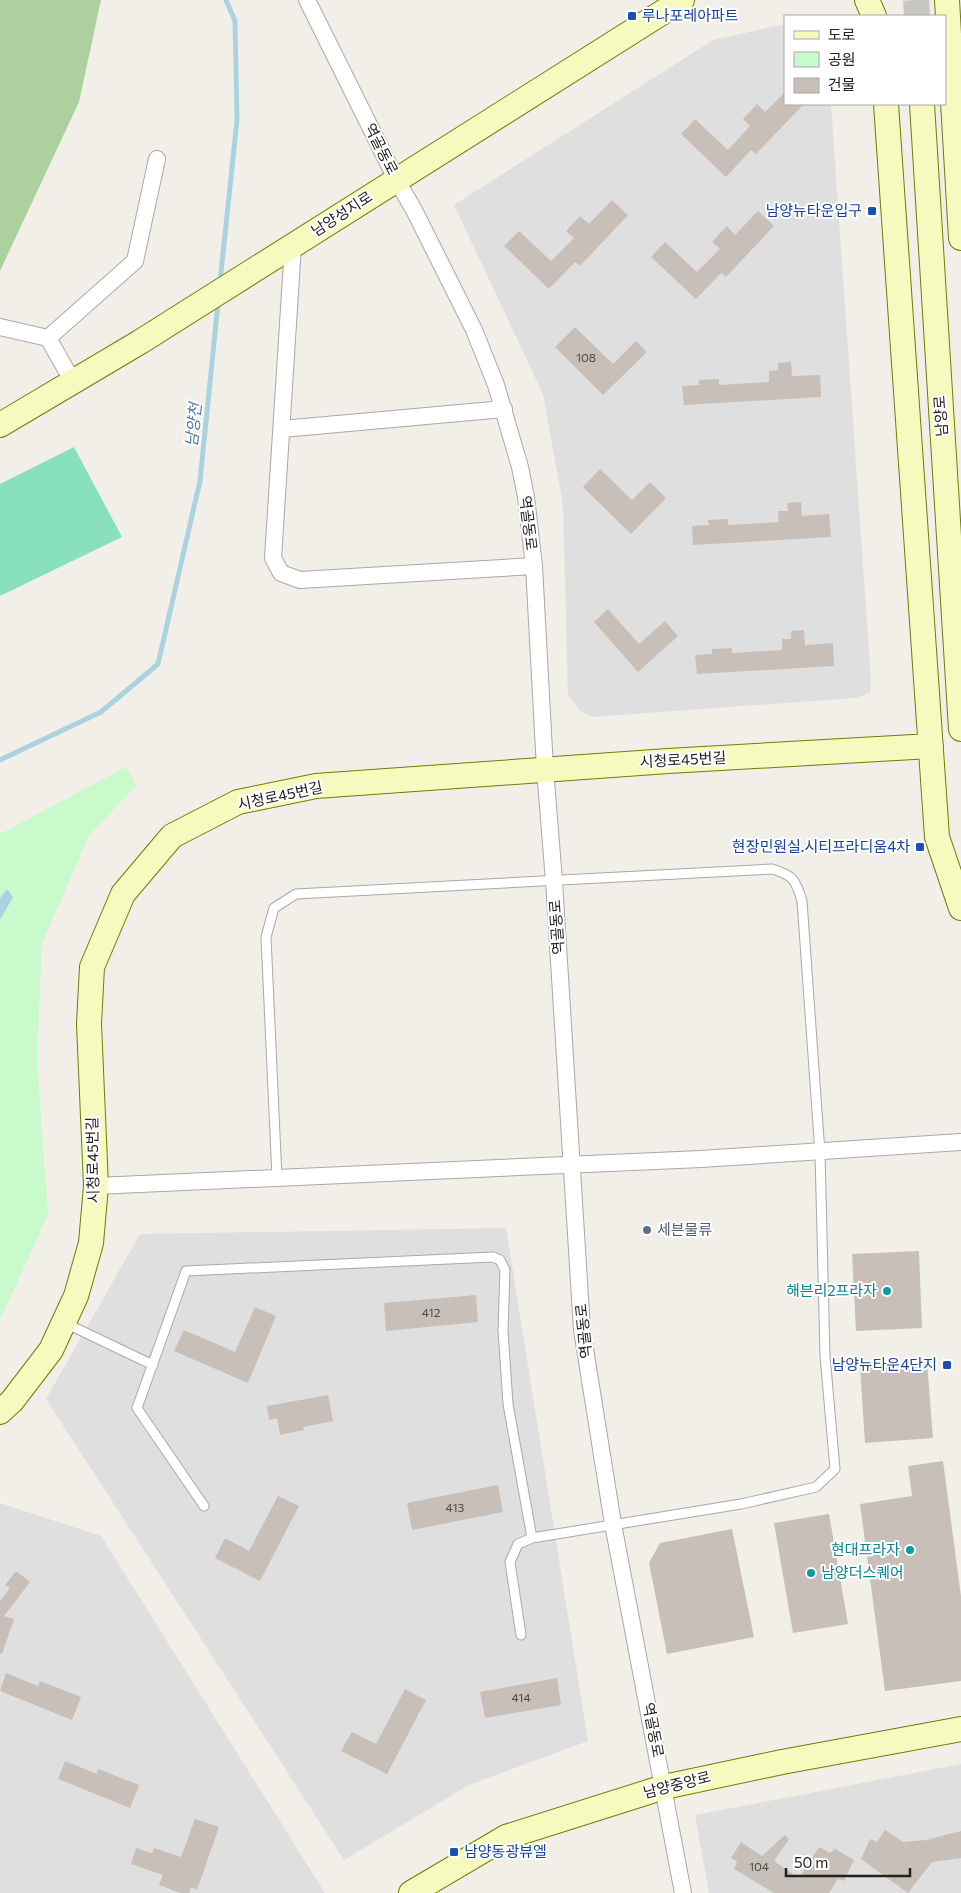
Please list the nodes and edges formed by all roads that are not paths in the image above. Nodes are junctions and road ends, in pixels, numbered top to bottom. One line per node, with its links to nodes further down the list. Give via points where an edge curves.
1 (307, 0): 11 (street, 역골동로)
2 (682, 0): 11 (main road, 남양성지로)
3 (867, 0): 6 (main road)
4 (880, 0): 7 (main road)
5 (947, 5): 12 (main road)
6 (874, 15)
7 (880, 15)
8 (886, 105): 22 (main road)
9 (922, 105): 21 (main road, 남양로)
10 (157, 159): 15 (street, via 134,261)
11 (396, 180): 13 (main road, 남양성지로); 17 (street, 역골동로, via 474,330)
12 (961, 238)
13 (294, 246): 16 (main road, 남양성지로); 19 (street)
14 (0, 327): 15 (street)
15 (48, 338): 16 (street)
16 (73, 382): 18 (main road, 남양성지로)
17 (504, 409): 19 (street); 20 (street, 역골동로, via 526,497)
18 (0, 424)
19 (282, 429): 20 (street, via 273,558 281,573 300,580)
20 (534, 566): 23 (street, 역골동로)
21 (961, 728)
22 (930, 746): 23 (main road, 시청로45번길); 25 (main road, via 937,837)
23 (545, 769): 24 (street, 역골동로); 30 (main road, 시청로45번길, via 316,786 238,802 172,836 123,894 92,967 88,1024)
24 (554, 881): 27 (lane, via 772,869 788,873 799,888 802,901); 28 (street, 역골동로); 29 (lane, via 296,894 274,908 266,937)
25 (961, 908)
26 (961, 1142): 27 (street)
27 (820, 1153): 28 (street); 35 (lane, via 825,1356 835,1469 816,1487 741,1504)
28 (572, 1165): 29 (street); 35 (street, 역골동로, via 582,1330)
29 (277, 1178): 30 (street)
30 (96, 1186): 31 (main road, 시청로45번길, via 91,1243 76,1296)
31 (63, 1322): 32 (lane); 33 (main road, 시청로45번길, via 51,1350)
32 (153, 1365): 34 (lane, via 137,1408); 36 (lane, via 186,1271 493,1257 500,1260 505,1270 508,1404)
33 (0, 1412)
34 (204, 1506)
35 (613, 1524): 36 (lane); 42 (street, 역골동로)
36 (532, 1538): 37 (lane, via 518,1544 510,1562)
37 (521, 1635)
38 (961, 1712): 40 (main road)
39 (961, 1729): 40 (main road, 남양중앙로)
40 (924, 1736): 41 (main road); 42 (main road, 남양중앙로)
41 (961, 1742)
42 (664, 1787): 43 (main road, 남양중앙로, via 506,1837); 44 (street, 역골동로)
43 (411, 1893)
44 (683, 1893)

